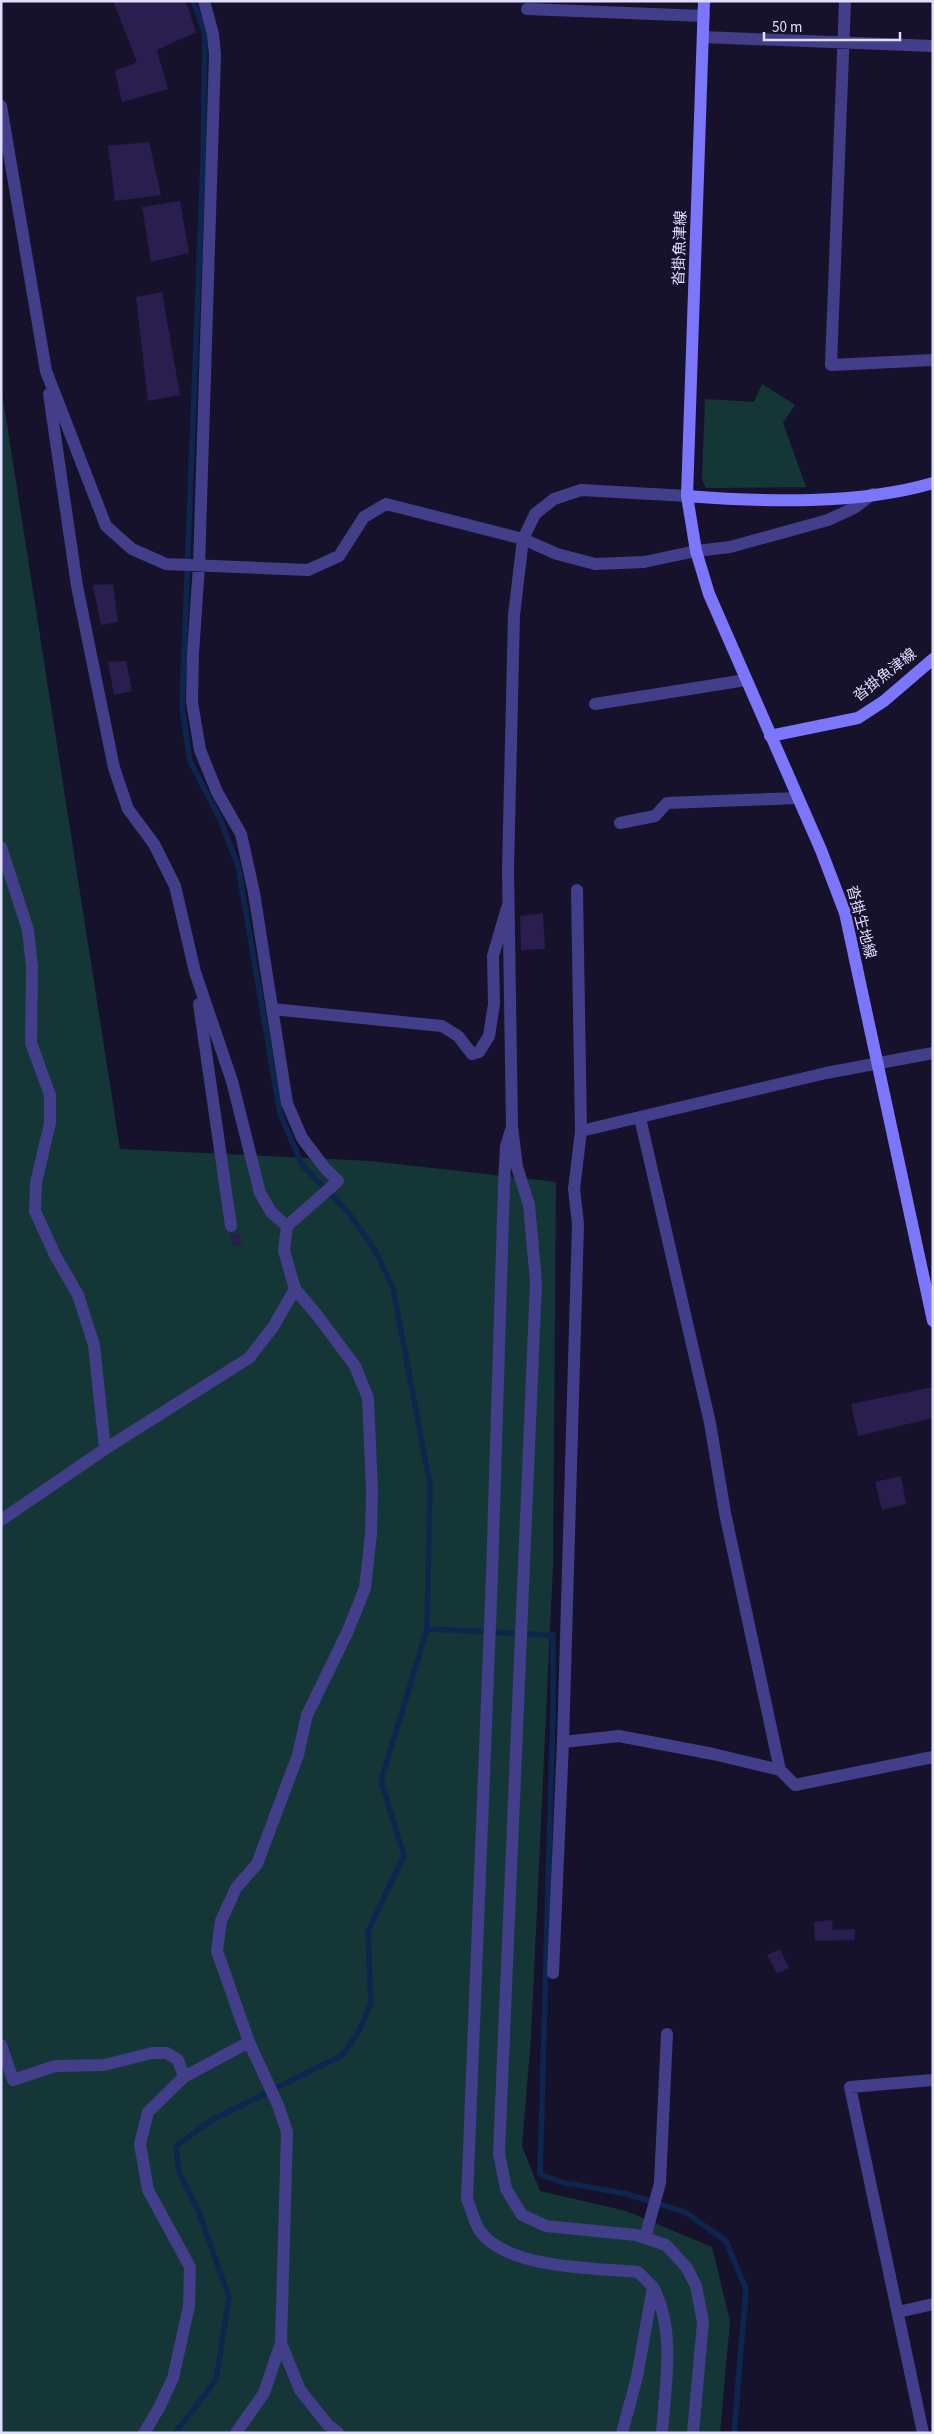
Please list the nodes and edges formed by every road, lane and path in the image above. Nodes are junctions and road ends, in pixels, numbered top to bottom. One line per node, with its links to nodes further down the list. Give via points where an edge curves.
1 (204, 1): 17 (street, via 215,55)
2 (704, 1): 5 (main road, 沓掛魚津線)
3 (845, 1): 7 (street)
4 (527, 9): 5 (street)
5 (704, 16): 6 (main road, 沓掛魚津線)
6 (703, 37): 7 (street); 14 (main road, 沓掛魚津線)
7 (843, 44): 8 (street); 10 (street, via 831,365)
8 (933, 46)
9 (1, 106): 11 (street)
10 (933, 360)
11 (46, 371): 17 (street, via 106,526 132,549 166,564); 27 (street, via 77,586 114,768 128,808 154,844 175,886)
12 (933, 483): 13 (main road)
13 (873, 494): 14 (main road, via 747,501); 16 (street, via 854,508 828,520 730,547)
14 (687, 496): 15 (street, via 581,490 554,499 534,514); 16 (main road, 沓掛魚津線)
15 (523, 539): 16 (street, via 557,554 596,564 644,562); 17 (street, via 386,504 364,517 339,556 308,570); 26 (street, via 514,615)
16 (696, 551): 19 (main road, 沓掛生地線, via 709,594)
17 (199, 566): 28 (street, via 192,702 200,750 217,792 241,834 254,893)
18 (933, 659): 21 (main road, 沓掛魚津線, via 884,701 858,718)
19 (746, 680): 20 (street); 21 (main road, 沓掛生地線)
20 (594, 704)
21 (770, 736): 22 (main road, 沓掛生地線)
22 (798, 798): 23 (street, via 667,803 655,816); 30 (main road, 沓掛生地線, via 845,913)
23 (620, 823)
24 (1, 847): 38 (street, via 28,930 32,967 31,1042 50,1095 50,1123 36,1183 35,1211 78,1295 94,1344)
25 (577, 890): 33 (street)
26 (508, 904): 28 (street, via 493,956 494,1004 489,1036 479,1052 472,1054 458,1036 442,1026); 32 (street)
27 (195, 972): 34 (street); 35 (street, via 232,1081 260,1193 271,1212)
28 (272, 1009): 35 (street, via 287,1103 302,1138 338,1181)
29 (933, 1053): 30 (street)
30 (878, 1063): 31 (street); 37 (main road, 沓掛生地線)
31 (640, 1118): 33 (street); 42 (street, via 710,1422 725,1513)
32 (512, 1127): 49 (street, via 517,1167 529,1205 536,1282 499,2153 506,2189 522,2214 546,2226); 50 (street, via 506,1146 504,1184 467,2198 480,2231 501,2250 530,2261 638,2272)
33 (580, 1131): 40 (street, via 574,1189 578,1224)
34 (231, 1226)
35 (287, 1226): 36 (street, via 284,1251)
36 (295, 1290): 38 (street, via 273,1327 249,1358); 45 (street, via 355,1366 368,1398 371,1534 364,1588 347,1633 307,1715 298,1754 257,1864 236,1888 221,1922 217,1950)
37 (932, 1316)
38 (105, 1449): 39 (street)
39 (1, 1520)
40 (563, 1742): 42 (street, via 619,1736); 43 (street)
41 (933, 1757): 42 (street, via 795,1785)
42 (780, 1770)
43 (553, 1973)
44 (667, 2034): 49 (street, via 660,2182)
45 (249, 2042): 47 (street); 53 (street, via 287,2132)
46 (1, 2045): 47 (street, via 13,2080 54,2066 104,2066 152,2053 167,2054 178,2060)
47 (184, 2077): 54 (street, via 148,2112 140,2144 148,2190 190,2267 189,2306 173,2378)
48 (933, 2080): 52 (street, via 850,2088)
49 (646, 2238): 59 (street, via 666,2245 687,2268 696,2286 702,2322)
50 (653, 2287): 57 (street, via 637,2377); 58 (street, via 665,2317 667,2351)
51 (933, 2304): 52 (street)
52 (898, 2312): 60 (street)
53 (281, 2344): 55 (street, via 264,2393); 56 (street, via 300,2390)
54 (144, 2433)
55 (236, 2433)
56 (338, 2433)
57 (622, 2433)
58 (662, 2433)
59 (693, 2433)
60 (923, 2433)

